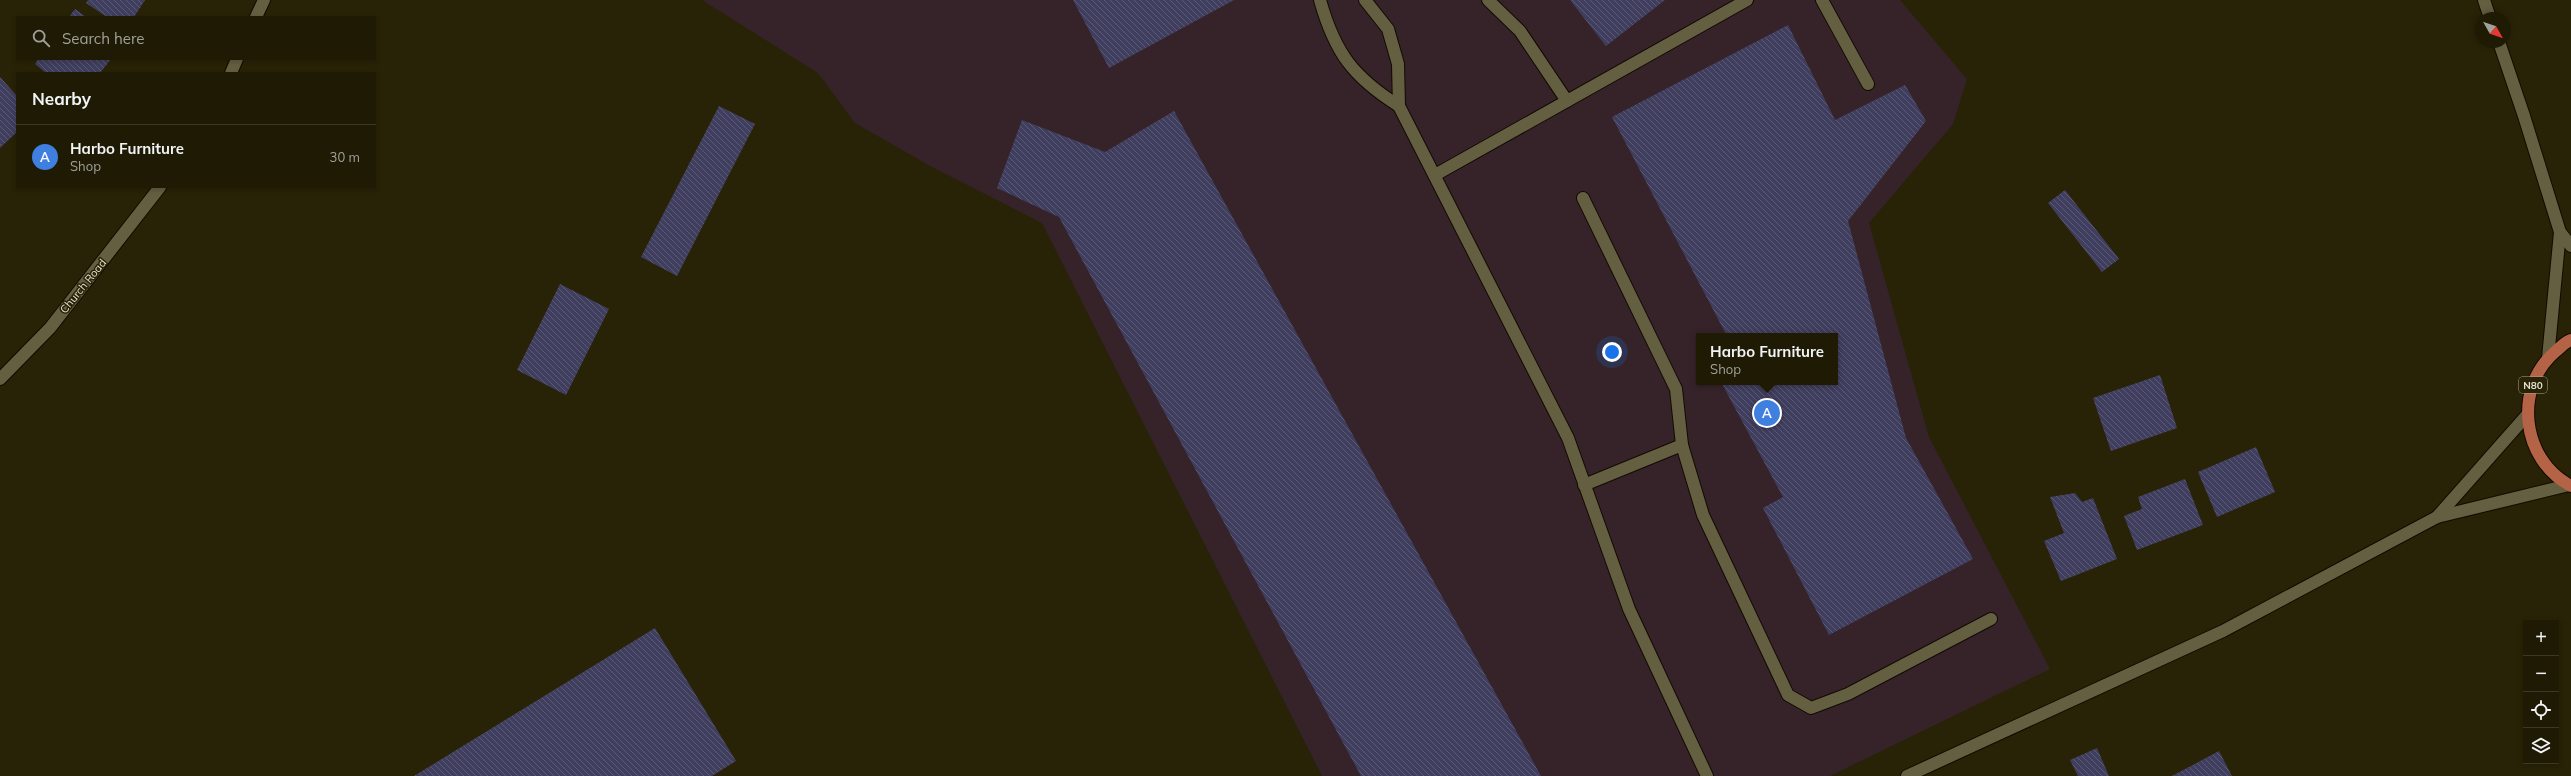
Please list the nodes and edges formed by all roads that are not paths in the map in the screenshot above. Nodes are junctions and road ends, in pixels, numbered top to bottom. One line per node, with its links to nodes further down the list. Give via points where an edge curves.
1 (264, 0): 9 (street)
2 (1320, 0): 15 (street, via 1327,24 1342,56 1361,79)
3 (1365, 0): 15 (street, via 1388,29 1398,64)
4 (1488, 0): 14 (street, via 1520,31)
5 (1747, 0): 14 (street)
6 (1822, 0): 13 (street)
7 (2484, 0): 8 (street)
8 (2488, 12)
9 (256, 16)
10 (2501, 48): 19 (street)
11 (238, 60): 12 (street)
12 (232, 72)
13 (1868, 84)
14 (1567, 101): 16 (street)
15 (1399, 106): 16 (street)
16 (1435, 175): 26 (street, via 1568,438)
17 (159, 188): 23 (street, Church Road, via 50,328)
18 (1583, 198): 25 (street, via 1676,389)
19 (2560, 232): 20 (street); 22 (street)
20 (2571, 246)
21 (2571, 340): 22 (main road, N80)
22 (2548, 358): 24 (main road, N80, via 2536,374 2529,394)
23 (0, 379)
24 (2527, 415): 27 (main road, N80, via 2530,434 2538,453 2551,471); 28 (street)
25 (1682, 445): 26 (street); 29 (street, via 1703,515 1788,695 1811,708 1848,694)
26 (1584, 485): 30 (street, via 1629,609)
27 (2570, 486): 28 (street)
28 (2437, 516): 31 (street, via 2223,631)
29 (1991, 619)
30 (1707, 776)
31 (1907, 776)

